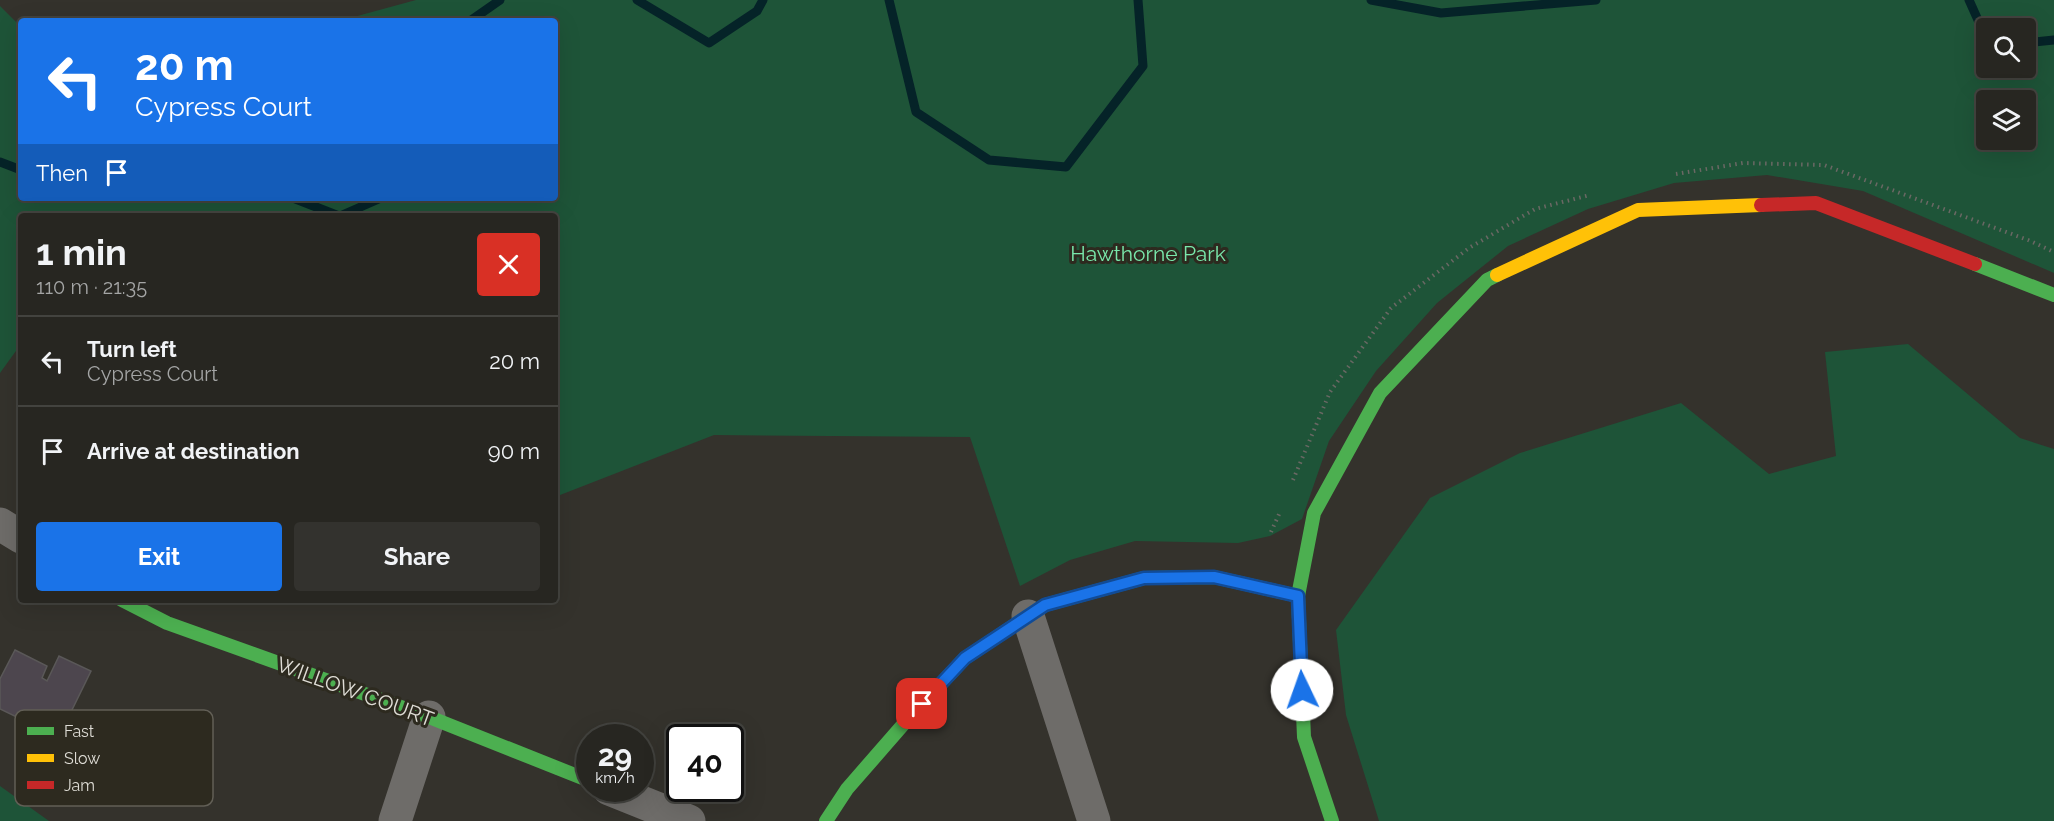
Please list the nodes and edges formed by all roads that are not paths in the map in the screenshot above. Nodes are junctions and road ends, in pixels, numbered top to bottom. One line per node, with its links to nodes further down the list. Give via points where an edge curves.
1 (2054, 295): 4 (street, via 1816,203 1638,210 1487,280 1380,393 1314,513)
2 (0, 524): 3 (street)
3 (18, 535)
4 (1298, 596): 6 (street, via 1214,577 1144,578 1045,605); 14 (street, via 1304,736)
5 (128, 603): 7 (street, WILLOW COURT, via 177,627)
6 (1029, 616): 12 (street, via 965,658 847,789); 13 (street)
7 (429, 717): 8 (street, WILLOW COURT); 10 (street)
8 (576, 775)
9 (642, 802): 11 (street)
10 (394, 821)
11 (689, 821)
12 (826, 821)
13 (1094, 821)
14 (1332, 821)

